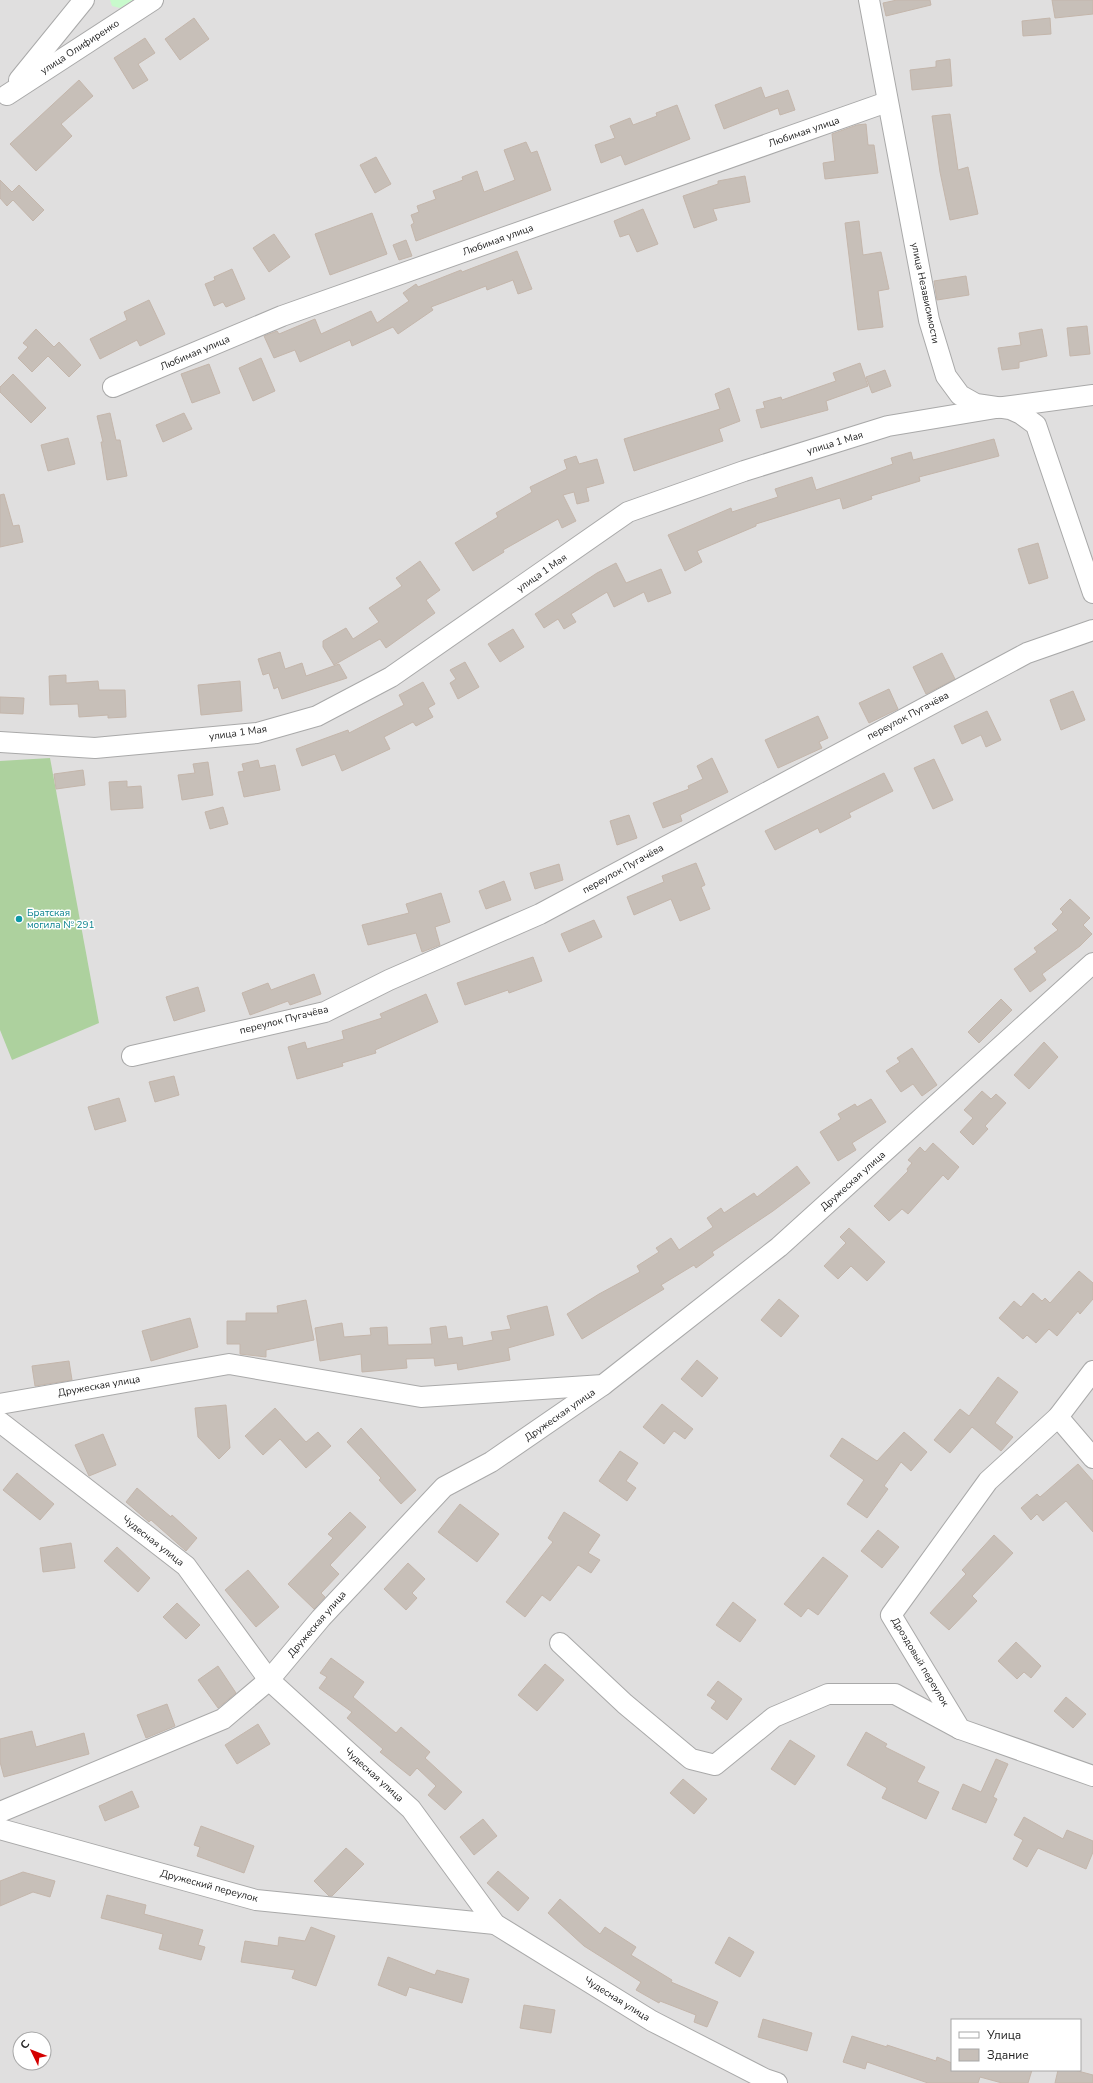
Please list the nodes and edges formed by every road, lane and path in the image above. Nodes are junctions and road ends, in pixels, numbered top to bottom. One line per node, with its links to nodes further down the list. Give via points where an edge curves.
1 (84, 0): 4 (street)
2 (153, 0): 4 (street, улица Олифиренко)
3 (869, 0): 5 (street, улица Независимости)
4 (2, 97)
5 (887, 102): 6 (street, Любимая улица, via 282,316); 8 (street, улица Независимости, via 929,320 946,376 960,395 976,404)
6 (113, 387)
7 (1093, 395): 8 (street, улица 1 Мая)
8 (996, 408): 9 (street, улица Независимости, via 1010,409 1036,425); 11 (street, улица 1 Мая, via 888,426 744,471 628,512 391,677 317,716 257,733 95,748)
9 (1093, 593)
10 (1093, 630): 13 (street, переулок Пугачёва, via 1027,654 540,914 389,980 325,1012)
11 (0, 742)
12 (1093, 963): 15 (street, Дружеская улица, via 779,1247)
13 (132, 1056)
14 (1093, 1372): 17 (street, Дроздовый переулок)
15 (602, 1385): 16 (street, Дружеская улица, via 421,1397 229,1364); 21 (street, Дружеская улица, via 492,1462 444,1487 321,1618)
16 (0, 1404)
17 (1058, 1417): 19 (street); 22 (street, Дроздовый переулок, via 988,1481 891,1615)
18 (0, 1422): 21 (street, Чудесная улица, via 186,1566)
19 (1093, 1458)
20 (560, 1644): 22 (street, via 625,1704 691,1759 714,1765 774,1717 828,1694 895,1694)
21 (269, 1680): 24 (street, Дружеская улица, via 222,1719); 26 (street, Чудесная улица, via 412,1809)
22 (960, 1729): 23 (street)
23 (1093, 1776)
24 (0, 1812)
25 (0, 1829): 26 (street, Дружеский переулок, via 256,1900)
26 (495, 1924): 27 (street, Чудесная улица, via 652,2021)
27 (777, 2083)

